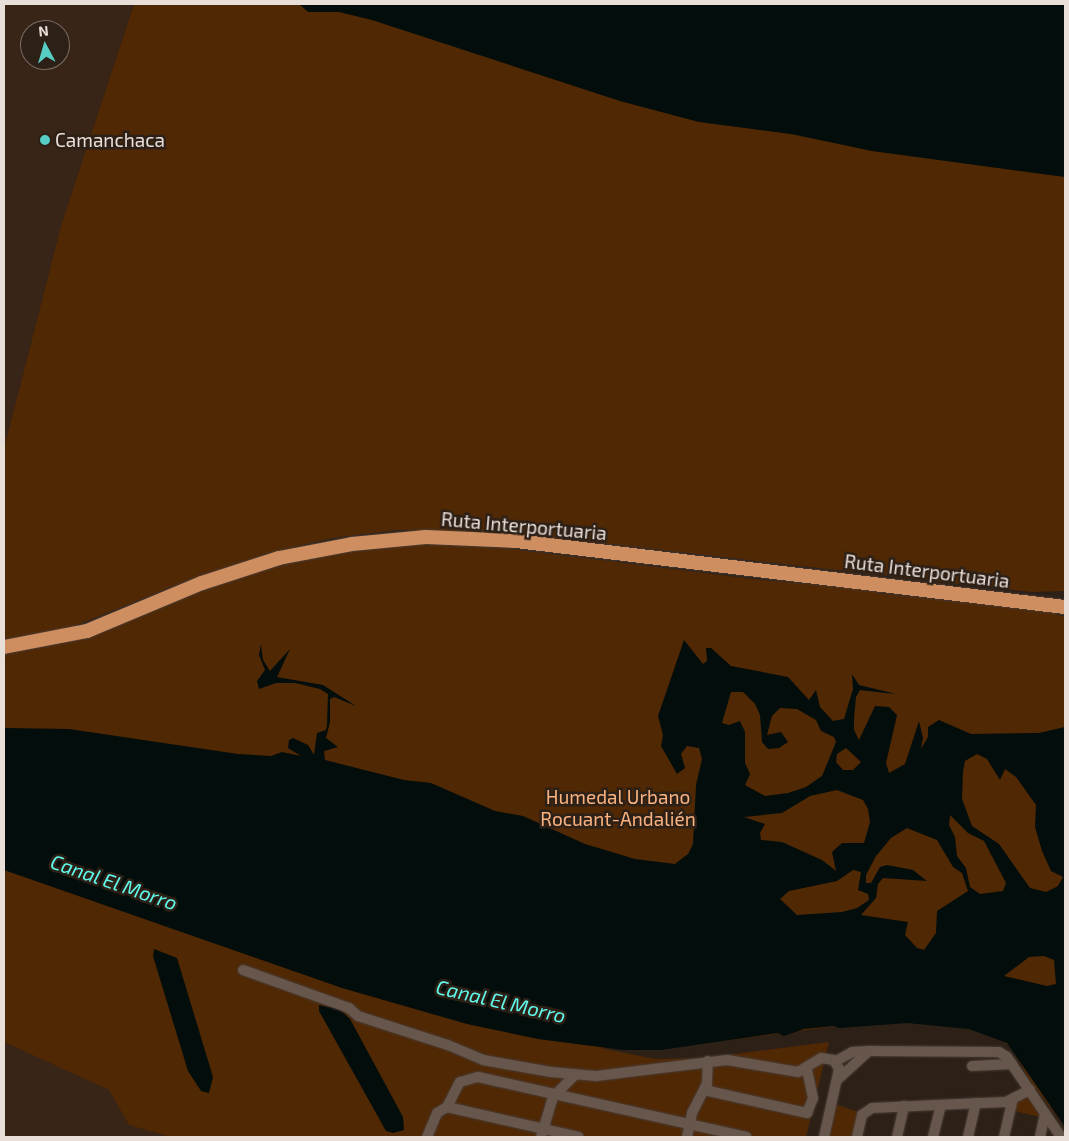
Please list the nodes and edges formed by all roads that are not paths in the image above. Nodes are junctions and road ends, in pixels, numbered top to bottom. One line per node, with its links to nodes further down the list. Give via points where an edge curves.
1 (1062, 605): 2 (highway, Ruta Interportuaria, via 516,541 426,537 352,544 279,558 202,583 87,630)
2 (4, 648)
3 (243, 970): 10 (street, via 350,1008 358,1016 448,1045 482,1060)
4 (869, 1051): 6 (street, via 993,1051); 9 (street); 9 (street, via 852,1052)
5 (708, 1061): 8 (street, via 736,1060 785,1071); 10 (street, via 606,1075); 11 (street)
6 (1009, 1061): 7 (street); 12 (street)
7 (972, 1066)
8 (807, 1069): 9 (street, via 821,1058); 11 (street, via 813,1098 807,1113)
9 (837, 1070): 26 (street)
10 (575, 1075): 13 (street)
11 (704, 1090): 20 (street)
12 (1030, 1090): 14 (street); 19 (street)
13 (554, 1094): 18 (street, via 487,1078 468,1078 458,1084); 20 (street); 21 (street)
14 (1012, 1101): 15 (street); 31 (street)
15 (976, 1104): 16 (street); 30 (street)
16 (941, 1105): 17 (street); 29 (street)
17 (904, 1106): 27 (street, via 867,1110 862,1115); 28 (street)
18 (447, 1107): 21 (street); 22 (street, via 438,1111)
19 (1046, 1114): 32 (street); 33 (street)
20 (690, 1125): 24 (street); 25 (street)
21 (542, 1133): 23 (street)
22 (428, 1137)
23 (579, 1137)
24 (687, 1137)
25 (746, 1137)
26 (824, 1137)
27 (857, 1137)
28 (897, 1137)
29 (933, 1137)
30 (968, 1137)
31 (1004, 1137)
32 (1040, 1137)
33 (1061, 1137)

